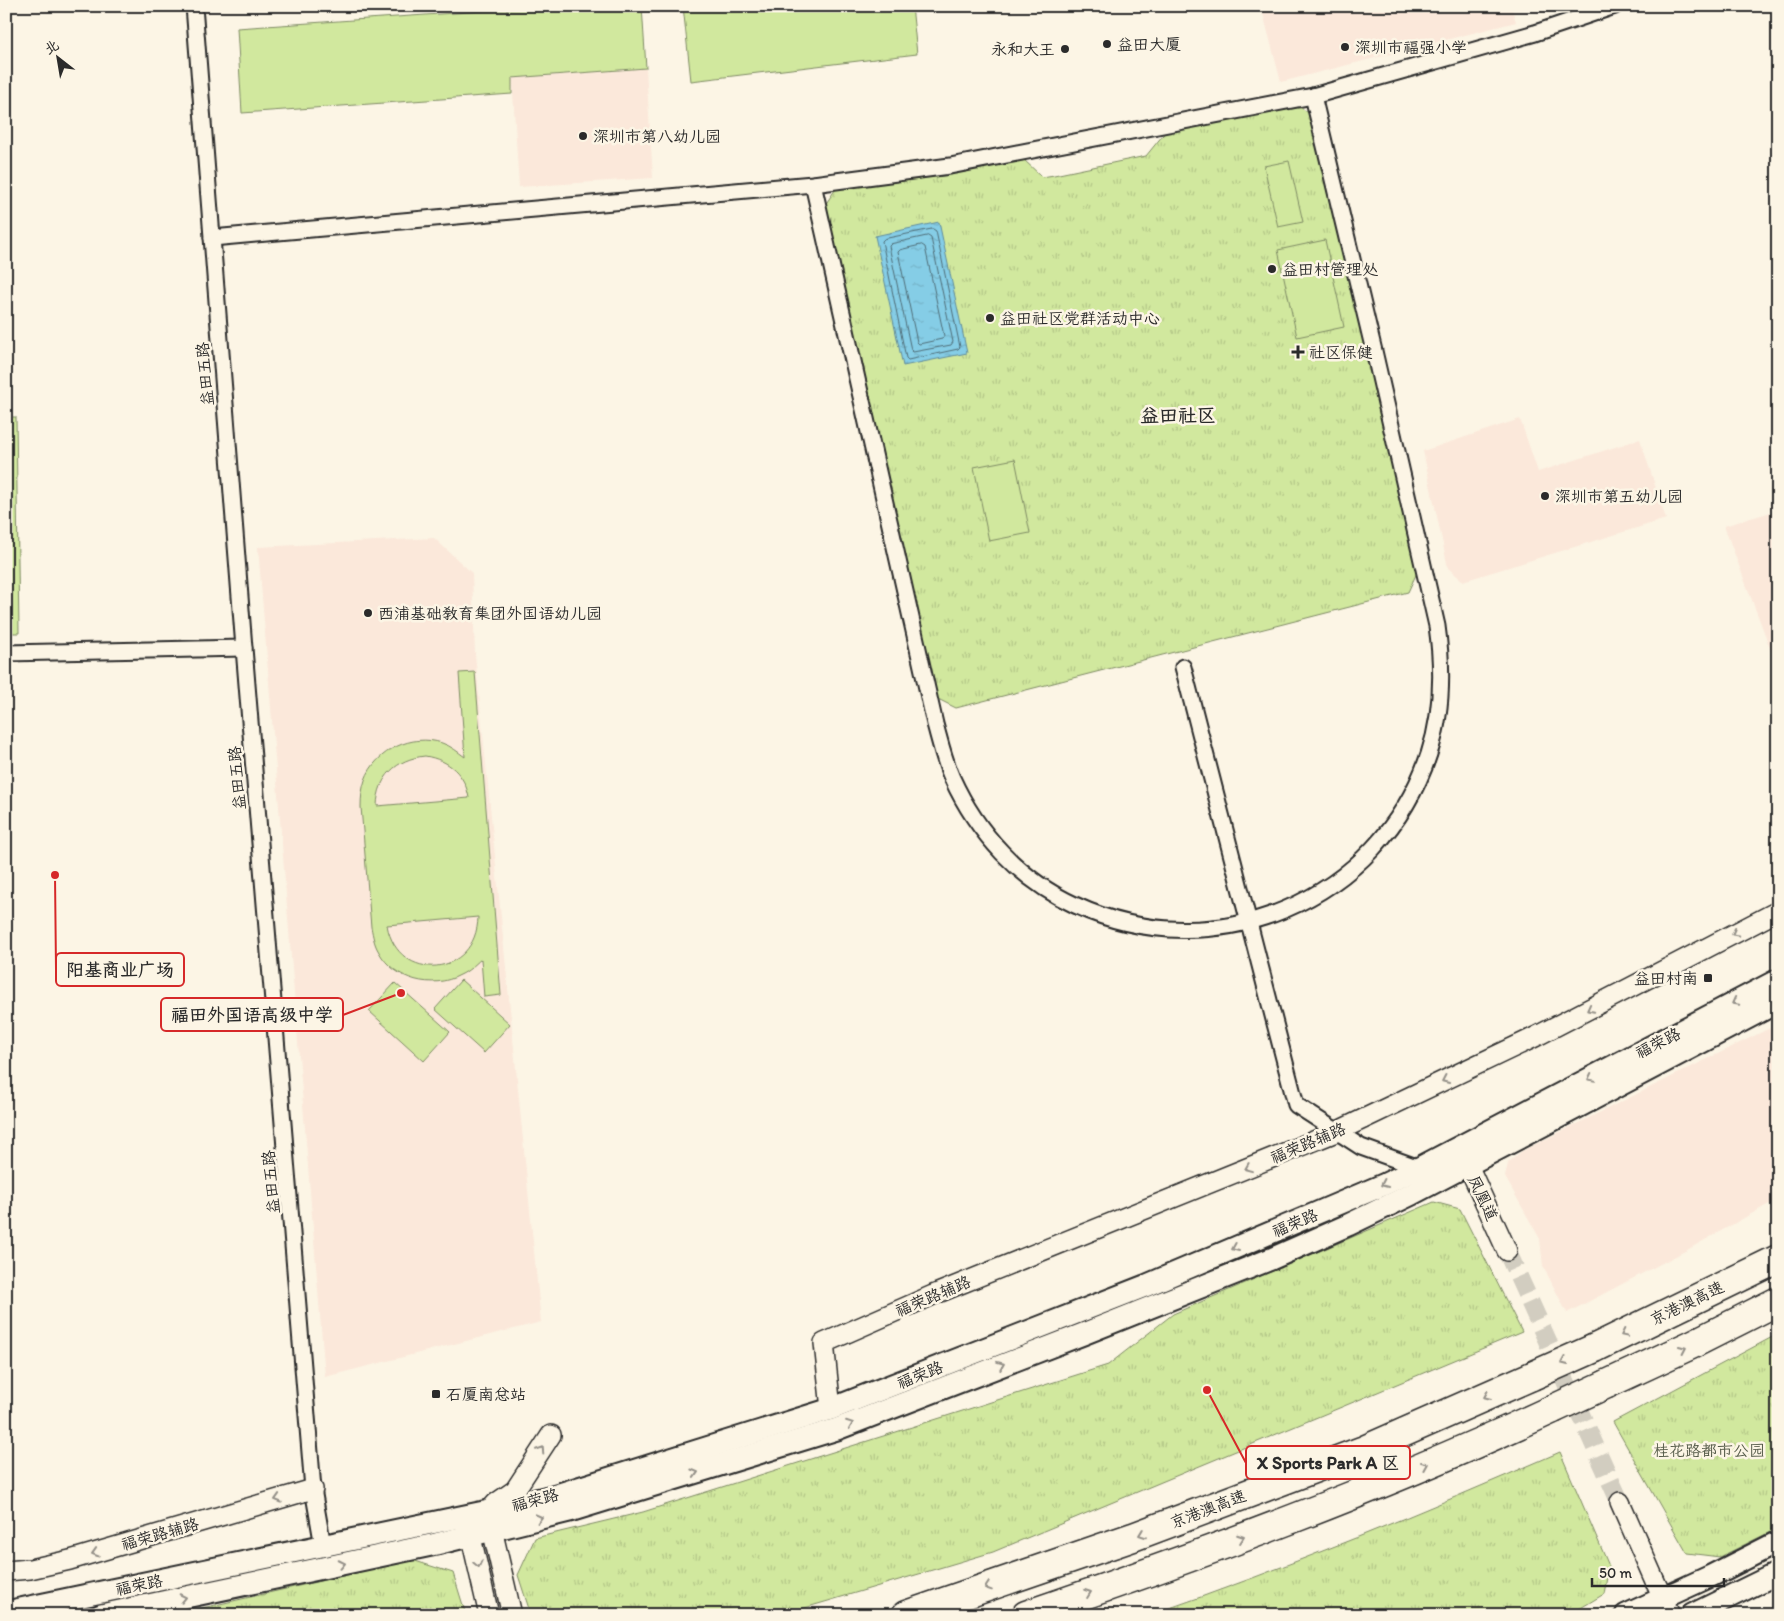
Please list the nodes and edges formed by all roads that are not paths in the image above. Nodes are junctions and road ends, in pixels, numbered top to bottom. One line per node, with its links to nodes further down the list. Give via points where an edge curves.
1 (194, 6): 5 (street, 益田五路)
2 (1615, 6): 3 (street)
3 (1314, 96): 4 (street, via 950,166); 10 (street, via 1437,626 1442,677 1440,703 1436,728 1420,777 1395,822 1378,842 1361,861 1320,892)
4 (813, 184): 5 (street); 10 (street, via 937,733 951,777 964,802 978,825 1015,866 1064,900 1092,913 1154,929 1186,931)
5 (212, 238): 6 (street, 益田五路)
6 (244, 648): 7 (street); 21 (street, 益田五路)
7 (6, 653)
8 (1183, 667): 10 (street)
9 (1778, 911): 13 (street, 福荣路辅路, one-way to 13, via 1536,1037)
10 (1249, 922): 13 (street, via 1296,1105)
11 (1778, 980): 14 (main road, 福荣路, one-way to 14)
12 (1778, 1002): 14 (main road, 福荣路)
13 (1336, 1132): 15 (street, via 1361,1147); 19 (street, 福荣路辅路, one-way to 19, via 933,1295 824,1343)
14 (1463, 1155): 15 (main road, 福荣路); 16 (street, 凤凰道); 23 (main road, 福荣路, one-way to 14, via 582,1507 837,1429 1083,1334 1348,1226)
15 (1419, 1168): 19 (main road, 福荣路, one-way to 19, via 1153,1282)
16 (1507, 1251)
17 (1778, 1259): 34 (highway, 京港澳高速, one-way to 34, bridge, via 1595,1348 1354,1454 1133,1537)
18 (1778, 1301): 35 (highway, one-way to 18, bridge, via 1320,1509 1512,1428)
19 (831, 1409): 23 (main road, 福荣路, via 553,1496)
20 (551, 1435): 23 (street, one-way to 20, via 496,1503 515,1490)
21 (313, 1489): 26 (street, 益田五路); 27 (street, 福荣路辅路, one-way to 27, via 70,1560)
22 (1620, 1502): 29 (street)
23 (490, 1521): 24 (main road, 福荣路); 33 (street)
24 (469, 1526): 26 (main road, 福荣路); 31 (main road, 福荣路, one-way to 24, via 427,1546); 32 (street, one-way to 32)
25 (1778, 1542): 29 (main road)
26 (323, 1546): 30 (main road, 福荣路)
27 (9, 1571)
28 (1778, 1573): 37 (main road)
29 (1667, 1606): 36 (main road)
30 (13, 1611)
31 (101, 1615)
32 (489, 1615)
33 (512, 1615)
34 (906, 1615)
35 (1026, 1615)
36 (1626, 1615)
37 (1692, 1615)

